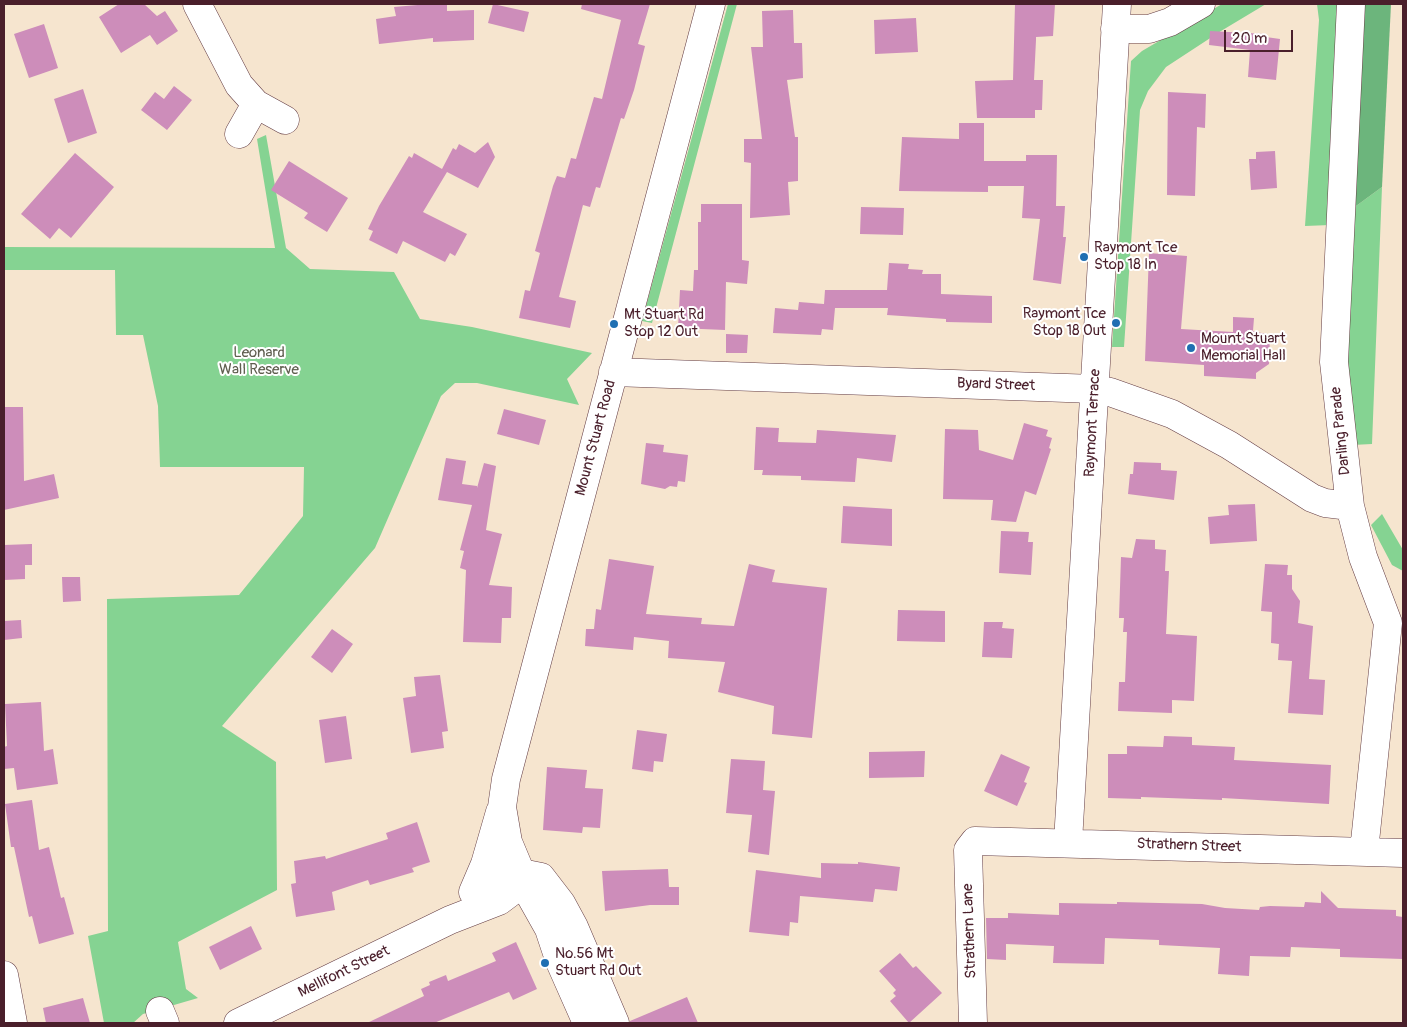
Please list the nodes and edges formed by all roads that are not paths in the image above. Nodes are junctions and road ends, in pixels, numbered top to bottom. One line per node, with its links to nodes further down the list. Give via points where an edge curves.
1 (198, 4): 6 (street, via 239,85)
2 (711, 4): 9 (street, Mount Stuart Road)
3 (1201, 4): 5 (street, via 1170,22 1149,29)
4 (1350, 4): 11 (street, Darling Parade, via 1334,362)
5 (1116, 17): 10 (street, Raymont Terrace)
6 (256, 104): 7 (street); 8 (street)
7 (285, 120)
8 (238, 134)
9 (613, 372): 10 (street, Byard Street); 13 (street, Mount Stuart Road, via 506,780)
10 (1095, 389): 11 (street, Byard Street, via 1172,414 1229,445 1312,498); 15 (street, Raymont Terrace)
11 (1350, 506): 12 (street, Darling Parade, via 1363,557)
12 (1396, 621): 16 (street, Darling Parade)
13 (502, 807): 18 (street, Mount Stuart Road, via 508,842); 19 (street, Mellifont Street)
14 (975, 841): 15 (street, Strathern Street); 26 (street, Strathern Lane, via 968,850)
15 (1068, 842): 16 (street, Strathern Street)
16 (1364, 851): 17 (street, Strathern Street)
17 (1403, 853)
18 (522, 872): 19 (street, Mellifont Street, via 506,870); 20 (street, Mellifont Street, via 515,889 499,901); 24 (street, Mount Stuart Road); 25 (street, via 541,876 561,903)
19 (476, 889): 20 (street, Mellifont Street)
20 (450, 920): 23 (street, Mellifont Street)
21 (4, 975): 22 (street)
22 (13, 1023)
23 (238, 1023)
24 (587, 1023)
25 (615, 1023)
26 (973, 1023)

